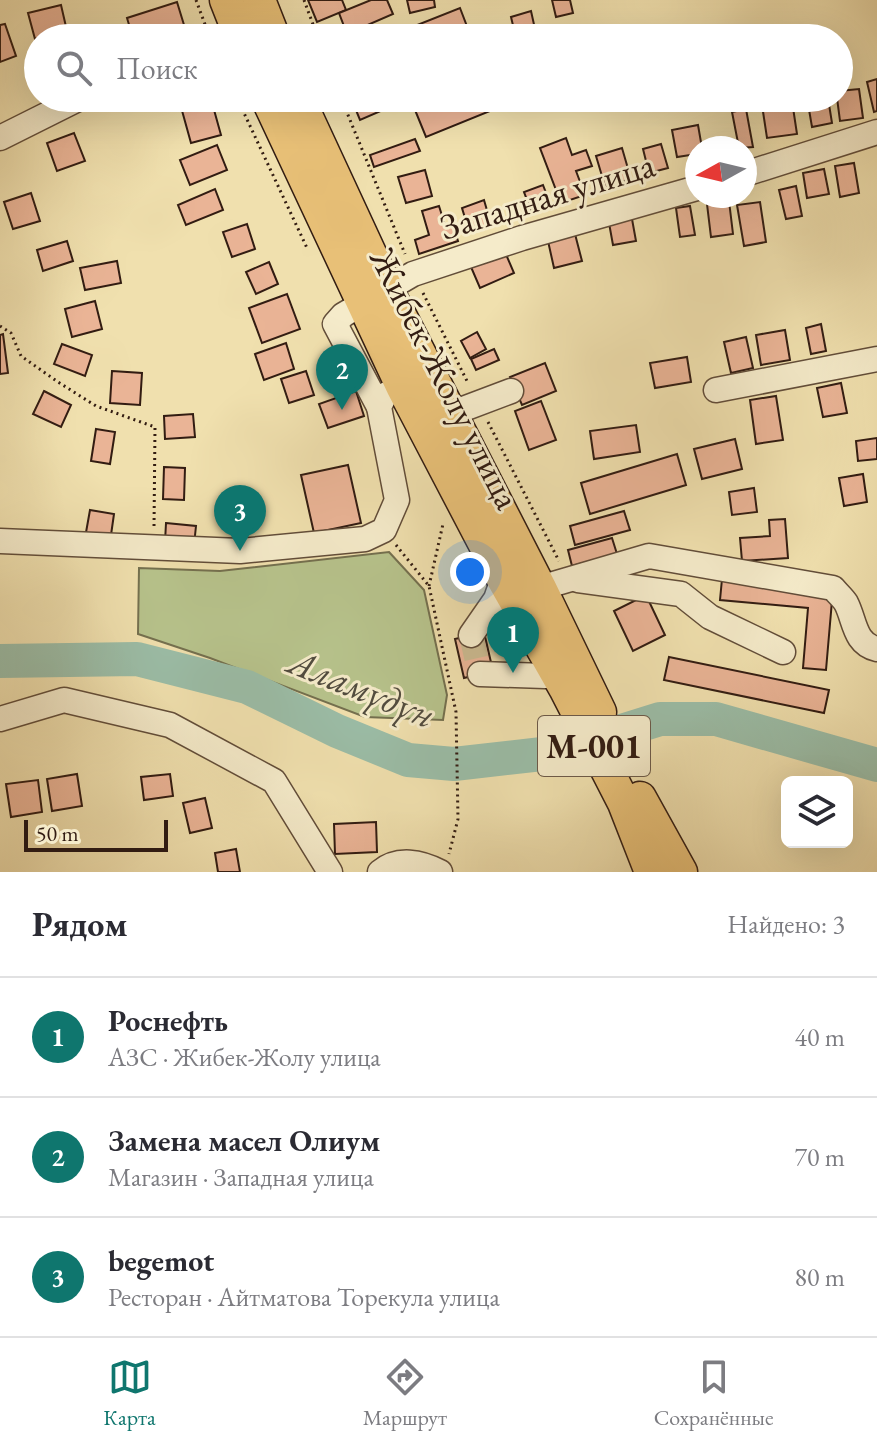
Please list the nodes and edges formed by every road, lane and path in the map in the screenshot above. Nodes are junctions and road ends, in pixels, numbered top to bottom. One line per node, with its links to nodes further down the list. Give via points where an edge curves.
1 (196, 0): 5 (path)
2 (226, 0): 6 (main road)
3 (259, 0): 7 (main road)
4 (304, 0): 8 (path)
5 (205, 24)
6 (235, 24)
7 (268, 24)
8 (313, 24)
9 (52, 112): 14 (street)
10 (276, 112): 17 (main road, Жибек-Жолу улица / М-001)
11 (305, 112): 17 (main road, Жибек-Жолу улица / М-001)
12 (344, 112): 17 (path)
13 (877, 132): 15 (street)
14 (0, 138)
15 (757, 170)
16 (685, 191): 17 (street, Западная улица, via 522,238)
17 (388, 290): 22 (main road, Жибек-Жолу улица / М-001); 23 (main road, Жибек-Жолу улица / М-001); 23 (path)
18 (0, 326): 27 (path, via 11,333 21,356 58,382 96,406 155,427)
19 (877, 359): 20 (street)
20 (716, 390)
21 (511, 391): 23 (street)
22 (390, 396): 25 (street, via 397,500); 28 (main road, Жибек-Жолу улица / М-001)
23 (464, 409): 29 (main road, Жибек-Жолу улица / М-001); 29 (path)
24 (444, 520): 30 (path)
25 (384, 530): 27 (street, via 365,539 240,551); 30 (path)
26 (0, 541): 27 (street)
27 (154, 547)
28 (503, 579): 31 (street); 35 (main road, Жибек-Жолу улица / М-001)
29 (554, 583): 32 (street, via 649,556 833,588 845,602 854,630); 33 (street, via 681,594 710,617); 35 (main road, Жибек-Жолу улица / М-001)
30 (429, 586): 38 (path, via 456,712 458,819)
31 (471, 635)
32 (877, 649)
33 (783, 652)
34 (480, 674): 35 (street)
35 (569, 680): 37 (main road, М-001)
36 (0, 719): 39 (street, via 64,700 170,725 274,781)
37 (632, 800): 41 (main road, М-001); 42 (main road, М-001)
38 (444, 865): 40 (street, via 405,861)
39 (330, 872)
40 (380, 872)
41 (651, 872)
42 (681, 872)

